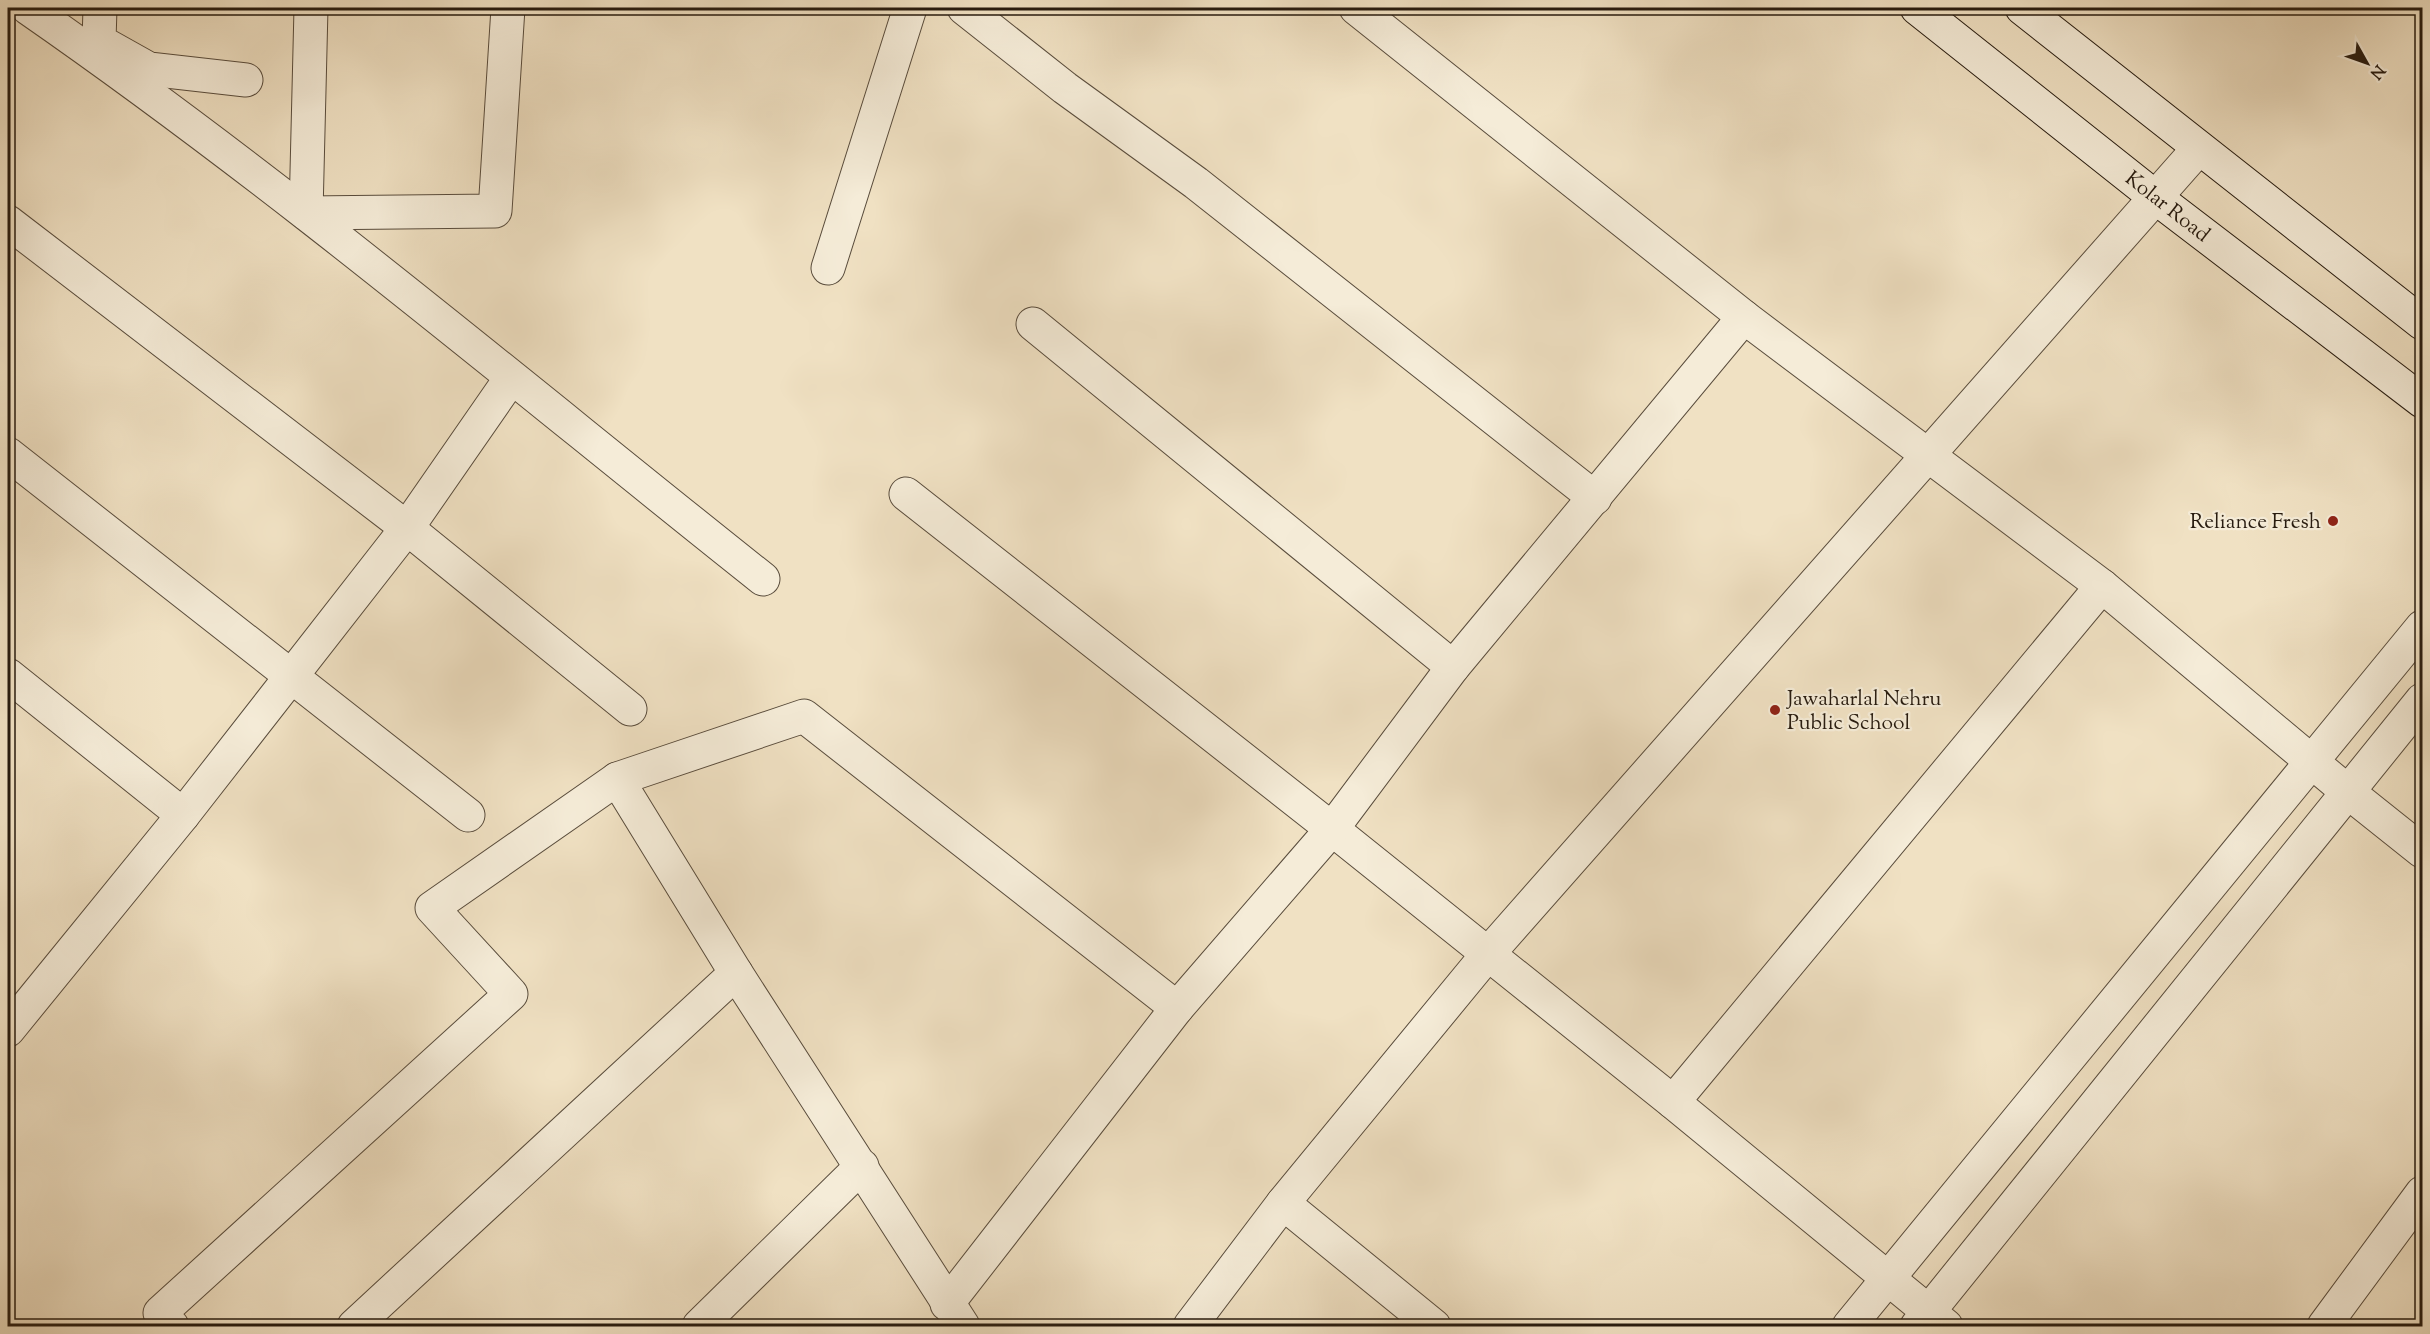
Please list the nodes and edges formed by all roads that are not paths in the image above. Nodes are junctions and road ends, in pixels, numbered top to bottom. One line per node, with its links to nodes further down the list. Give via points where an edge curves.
1 (28, 8): 13 (street, via 96,54)
2 (100, 8): 10 (street, via 99,41 149,69)
3 (311, 8): 13 (street)
4 (508, 8): 13 (street, via 495,211)
5 (910, 8): 15 (street)
6 (964, 8): 24 (street, via 1065,88 1196,183)
7 (1356, 8): 16 (street)
8 (1917, 8): 12 (street, Kolar Road)
9 (2022, 8): 11 (street)
10 (246, 80)
11 (2199, 147): 12 (street); 17 (street)
12 (2155, 197): 20 (street, Kolar Road); 22 (street)
13 (306, 213): 19 (street)
14 (8, 222): 25 (street)
15 (828, 268)
16 (1744, 317): 22 (street); 24 (street)
17 (2422, 323)
18 (1033, 324): 29 (street)
19 (510, 378): 25 (street); 26 (street)
20 (2422, 401)
21 (8, 454): 31 (street)
22 (1928, 455): 27 (street); 41 (street)
23 (906, 494): 39 (street)
24 (1595, 498): 29 (street)
25 (407, 528): 31 (street); 33 (street)
26 (763, 579)
27 (2102, 586): 34 (street); 45 (street)
28 (2422, 627): 34 (street)
29 (1453, 667): 39 (street)
30 (8, 675): 37 (street)
31 (290, 676): 37 (street); 38 (street)
32 (2422, 700): 36 (street)
33 (630, 709)
34 (2314, 761): 36 (street); 49 (street)
35 (617, 779): 42 (street); 43 (street, via 804,716); 52 (street, via 432,908 511,994 160,1313)
36 (2348, 792): 40 (street); 51 (street)
37 (183, 815): 44 (street)
38 (468, 815)
39 (1332, 829): 41 (street); 43 (street)
40 (2422, 851)
41 (1487, 955): 45 (street); 48 (street)
42 (736, 973): 46 (street); 53 (street)
43 (1177, 1008): 50 (street)
44 (14, 1012)
45 (1673, 1102): 49 (street)
46 (862, 1166): 50 (street); 54 (street)
47 (2422, 1193): 58 (street)
48 (1283, 1203): 55 (street); 56 (street)
49 (1888, 1278): 51 (street); 57 (street)
50 (955, 1315)
51 (1930, 1322)
52 (172, 1326)
53 (354, 1326)
54 (699, 1326)
55 (1190, 1326)
56 (1434, 1326)
57 (1849, 1326)
58 (2324, 1326)

